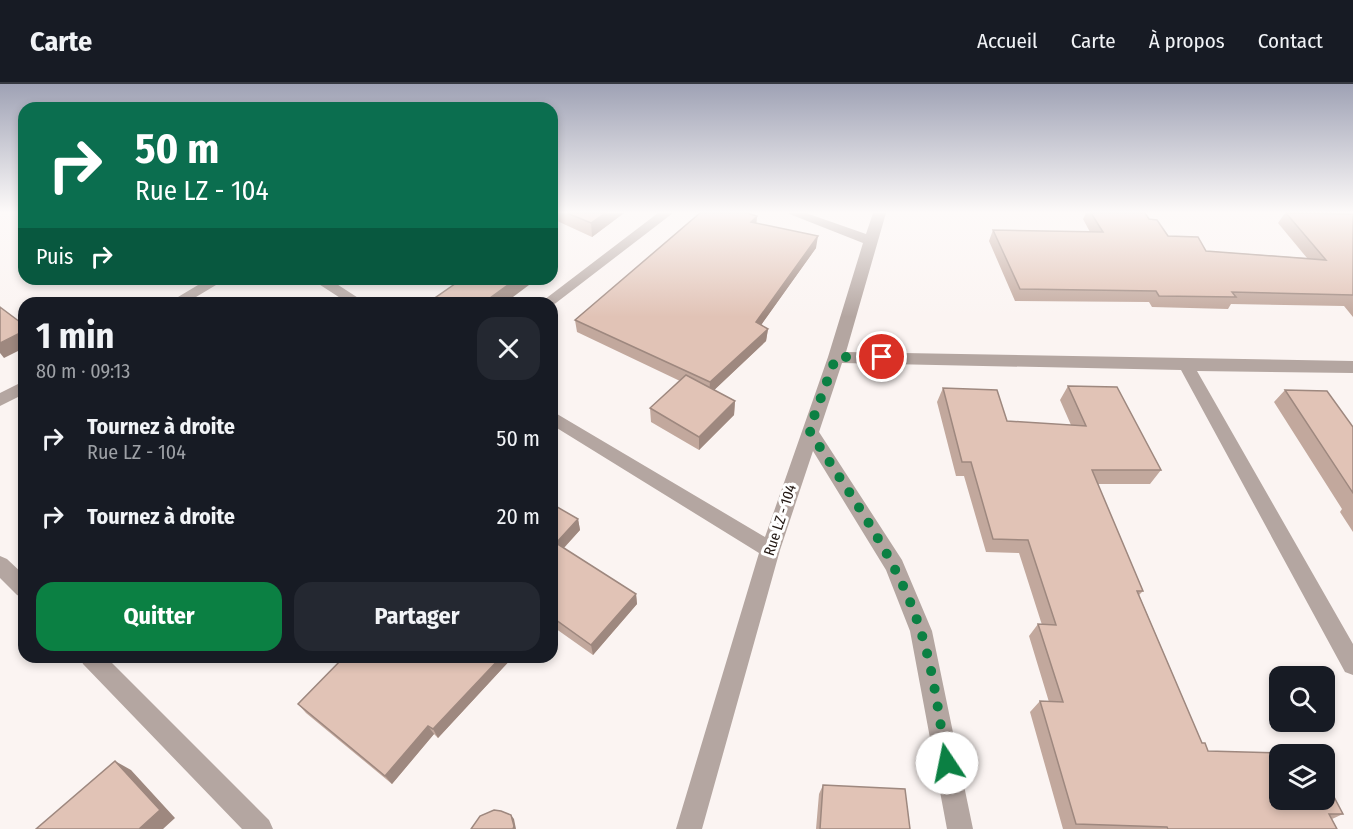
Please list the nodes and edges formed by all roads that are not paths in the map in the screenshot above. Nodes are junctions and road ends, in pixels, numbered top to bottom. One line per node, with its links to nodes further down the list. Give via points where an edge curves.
1 (620, 248): 7 (street)
2 (867, 248): 8 (street, Rue LZ - 104)
3 (208, 285): 5 (street)
4 (328, 285): 6 (street)
5 (186, 297)
6 (349, 297)
7 (555, 297)
8 (836, 357): 9 (street); 14 (street, Rue LZ - 104)
9 (1187, 367): 10 (street); 19 (street)
10 (1353, 368)
11 (18, 390): 12 (street)
12 (0, 400)
13 (558, 421): 15 (street)
14 (809, 430): 15 (street, Rue LZ - 104); 22 (street, via 895,566 910,601 921,631)
15 (770, 550): 21 (street, Rue LZ - 104)
16 (0, 565): 17 (street)
17 (18, 583)
18 (97, 663): 20 (street)
19 (1353, 665)
20 (260, 829)
21 (688, 829)
22 (960, 829)

